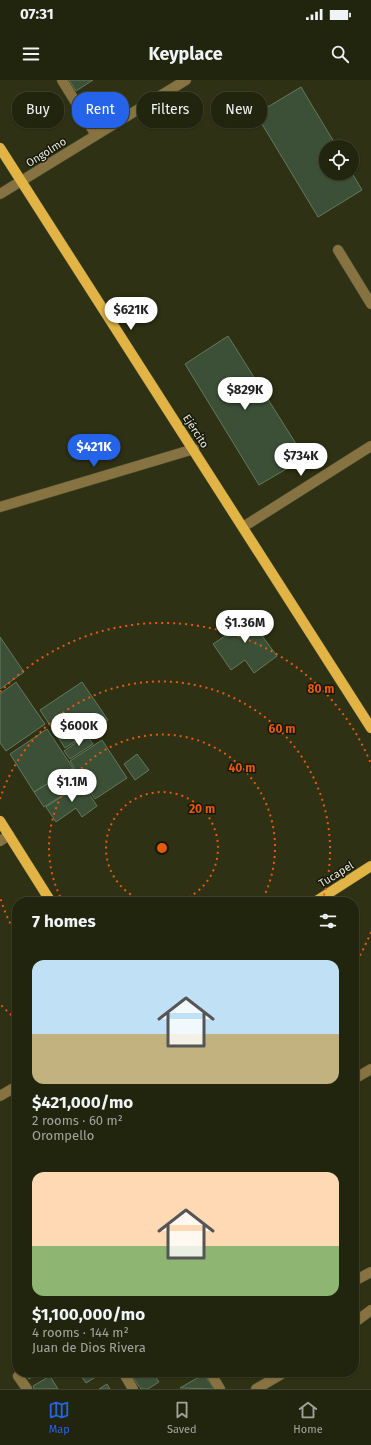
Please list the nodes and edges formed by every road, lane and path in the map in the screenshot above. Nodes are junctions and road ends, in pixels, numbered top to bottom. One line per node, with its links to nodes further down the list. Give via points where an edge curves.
1 (62, 80): 3 (street)
2 (186, 80): 3 (street, Ongolmo)
3 (96, 135): 5 (street, Ongolmo)
4 (0, 148): 5 (main road, Ejército)
5 (21, 181): 6 (street, Ongolmo); 10 (main road, Ejército)
6 (0, 194)
7 (338, 250): 8 (street)
8 (371, 304)
9 (371, 446): 12 (street)
10 (194, 449): 11 (street); 12 (main road, Ejército)
11 (0, 507)
12 (243, 526): 13 (main road, Ejército)
13 (371, 728)
14 (0, 821): 15 (main road)
15 (9, 835): 16 (street); 18 (main road)
16 (0, 841)
17 (371, 866): 19 (main road, Tucapel)
18 (48, 897)
19 (323, 897)
20 (371, 1069): 21 (street)
21 (359, 1076)
22 (12, 1089): 23 (street)
23 (0, 1096)
24 (371, 1272): 25 (street)
25 (359, 1278)
26 (371, 1310): 27 (street)
27 (359, 1319)
28 (19, 1377): 32 (street)
29 (126, 1377): 33 (street)
30 (213, 1377): 34 (street)
31 (276, 1377): 35 (street)
32 (27, 1389)
33 (133, 1389)
34 (220, 1389)
35 (256, 1389)

